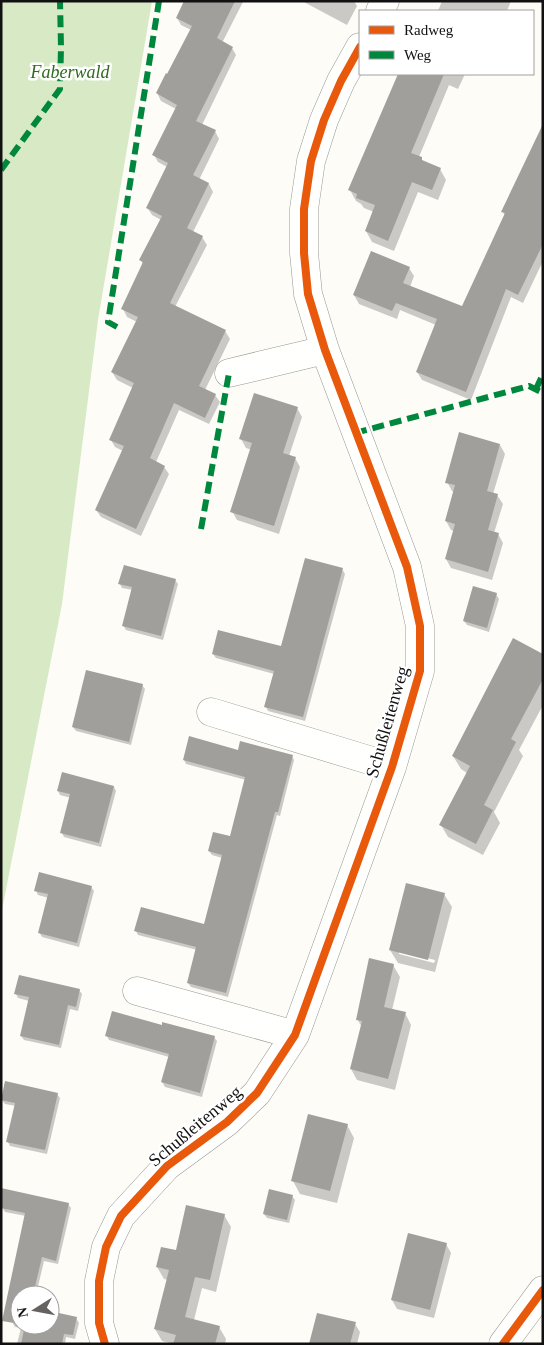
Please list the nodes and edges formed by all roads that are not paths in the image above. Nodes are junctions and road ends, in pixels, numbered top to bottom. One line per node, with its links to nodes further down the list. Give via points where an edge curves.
1 (359, 48): 2 (street, Schußleitenweg, via 324,120 311,161 304,209 308,294)
2 (325, 350): 3 (street); 5 (street, Schußleitenweg, via 407,566 420,626 420,671)
3 (229, 373)
4 (211, 712): 5 (street, Schußleitenweg)
5 (392, 767): 7 (street, Schußleitenweg)
6 (137, 991): 7 (street)
7 (295, 1035): 9 (street, Schußleitenweg, via 257,1093 227,1122 167,1166 121,1216 106,1247 99,1281 99,1322)
8 (543, 1290): 10 (street)
9 (105, 1344)
10 (503, 1344)

